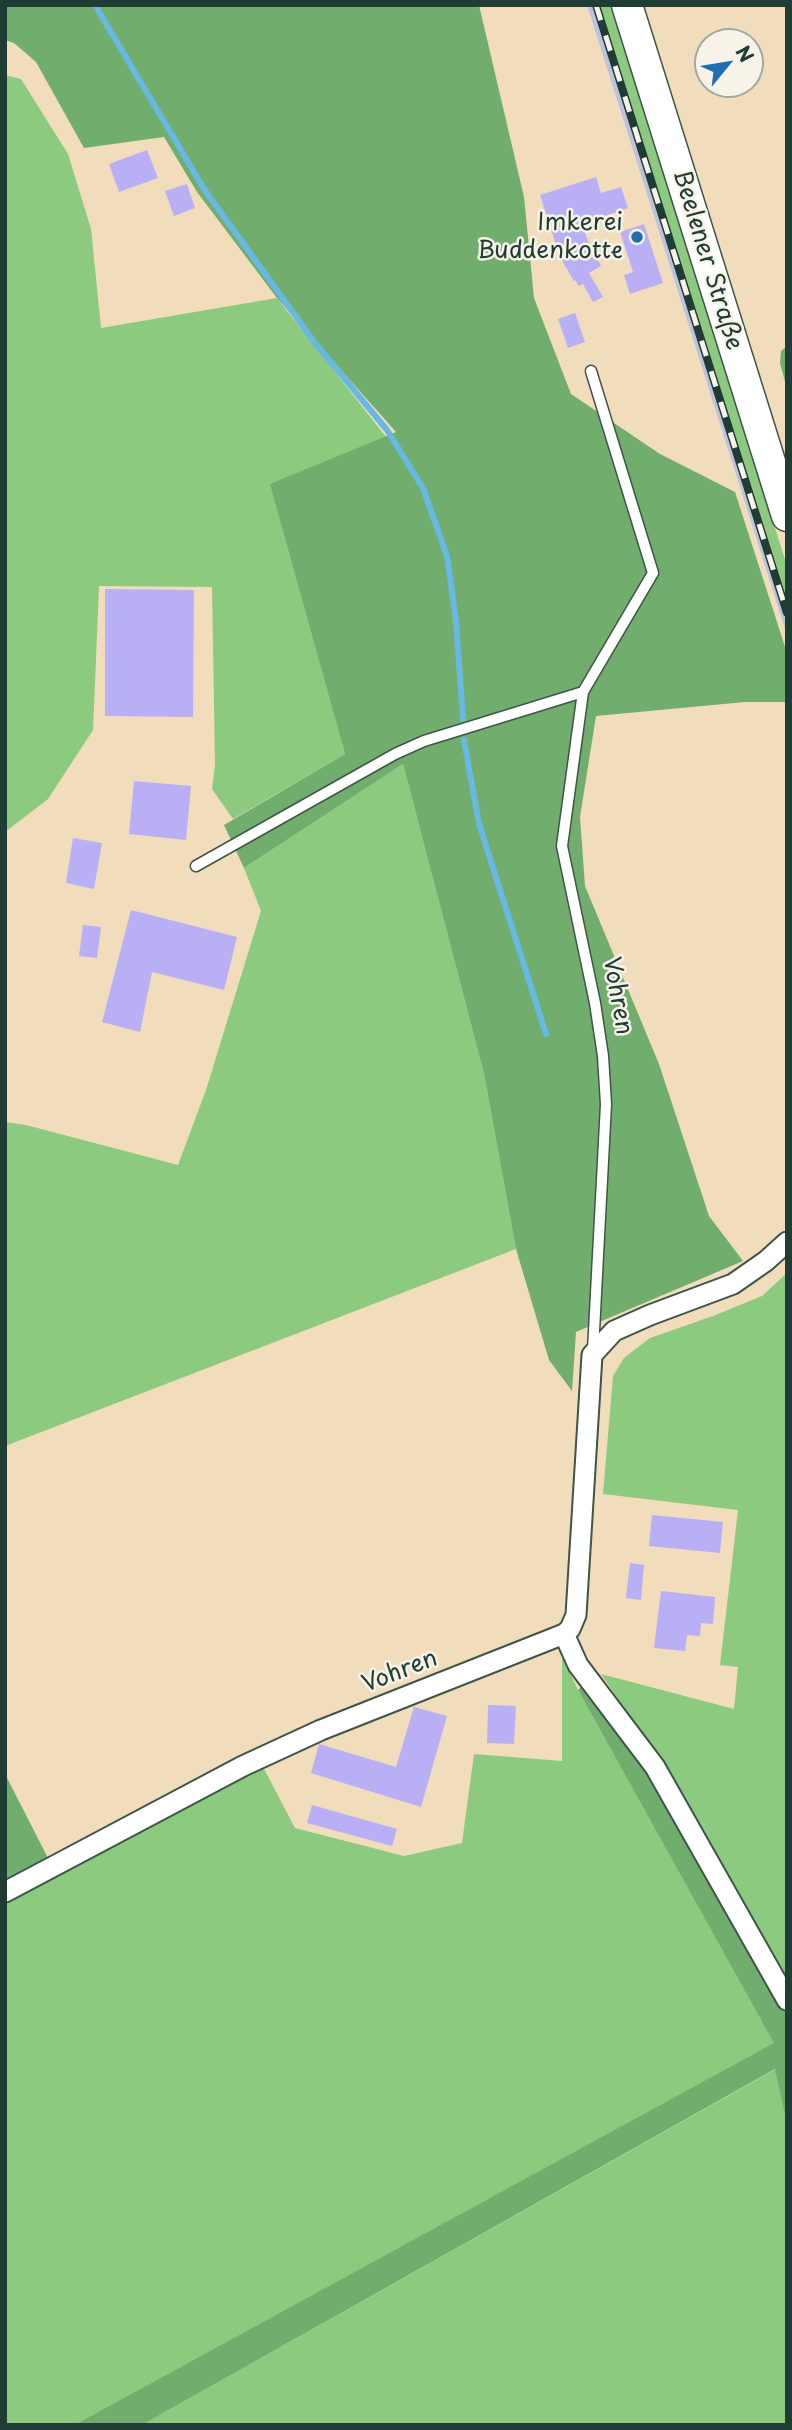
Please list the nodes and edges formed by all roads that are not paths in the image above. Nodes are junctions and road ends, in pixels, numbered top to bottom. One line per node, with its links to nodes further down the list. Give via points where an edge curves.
1 (627, 5): 3 (main road, Beelener Straße)
2 (590, 371): 4 (lane, via 653,573)
3 (787, 516)
4 (583, 692): 5 (lane, via 395,754); 7 (lane, Vohren, via 562,846 604,1068)
5 (196, 866)
6 (787, 1242): 8 (street, via 733,1284)
7 (595, 1311): 8 (lane, via 603,1325); 9 (lane, Vohren)
8 (614, 1331): 9 (street)
9 (592, 1355): 10 (street, Vohren, via 576,1615)
10 (564, 1634): 11 (street, Vohren, via 321,1730 243,1766); 12 (street, via 578,1665 655,1767)
11 (5, 1892)
12 (787, 2000)

